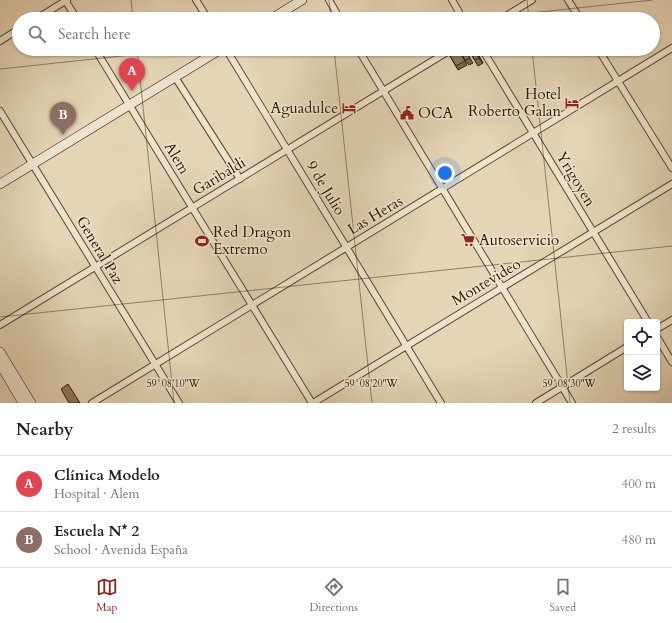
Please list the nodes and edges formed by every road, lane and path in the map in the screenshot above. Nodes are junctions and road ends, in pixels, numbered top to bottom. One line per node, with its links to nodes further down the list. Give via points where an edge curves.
1 (66, 0): 8 (street); 9 (street)
2 (196, 0): 10 (street)
3 (302, 0): 11 (main road)
4 (329, 0): 12 (street)
5 (452, 0): 13 (street)
6 (532, 0): 14 (street)
7 (568, 0): 15 (street)
8 (47, 12)
9 (73, 12)
10 (204, 12)
11 (282, 12)
12 (336, 12)
13 (460, 12)
14 (512, 12)
15 (576, 12)
16 (12, 34): 17 (street)
17 (0, 41)
18 (672, 48): 19 (street, Las Heras)
19 (660, 55)
20 (99, 56): 31 (street, Alem)
21 (210, 56): 28 (main road)
22 (230, 56): 34 (street, 9 de Julio)
23 (362, 56): 30 (street)
24 (441, 56): 30 (street, Garibaldi)
25 (486, 56): 33 (street, Yrigoyen)
26 (602, 56): 29 (street)
27 (659, 56): 29 (street, Las Heras)
28 (175, 77): 31 (main road); 37 (street)
29 (618, 81): 33 (street, Las Heras); 36 (street)
30 (384, 91): 34 (street, Garibaldi); 40 (street)
31 (130, 105): 35 (main road); 41 (street, Alem)
32 (0, 111): 35 (street, General Paz)
33 (533, 133): 40 (street, Las Heras); 42 (street, Yrigoyen)
34 (287, 150): 37 (street, Garibaldi); 43 (street, 9 de Julio)
35 (33, 164): 38 (main road); 44 (street, General Paz)
36 (672, 168)
37 (240, 179): 41 (street, Garibaldi)
38 (0, 184)
39 (672, 184): 42 (street, Montevideo)
40 (443, 189): 43 (street, Las Heras); 45 (street)
41 (192, 208): 44 (street, Garibaldi); 46 (street, Alem)
42 (593, 232): 45 (street, Montevideo); 47 (street, Yrigoyen)
43 (346, 248): 46 (street, Las Heras); 52 (street, 9 de Julio)
44 (96, 267): 49 (street, Garibaldi); 57 (street, General Paz)
45 (502, 287): 52 (street, Montevideo); 58 (street)
46 (252, 305): 57 (street, Las Heras); 63 (street, Alem)
47 (646, 319)
48 (672, 320): 50 (street)
49 (0, 325)
50 (660, 327)
51 (660, 342): 55 (street)
52 (406, 346): 63 (street, Montevideo); 64 (street, 9 de Julio)
53 (624, 349): 58 (street)
54 (0, 352): 60 (main road)
55 (672, 362)
56 (0, 364): 59 (main road)
57 (155, 364): 61 (street, Las Heras); 62 (street, General Paz)
58 (562, 387): 65 (street); 66 (street)
59 (23, 403)
60 (31, 403)
61 (92, 403)
62 (179, 403)
63 (312, 403)
64 (441, 403)
65 (536, 403)
66 (572, 403)

